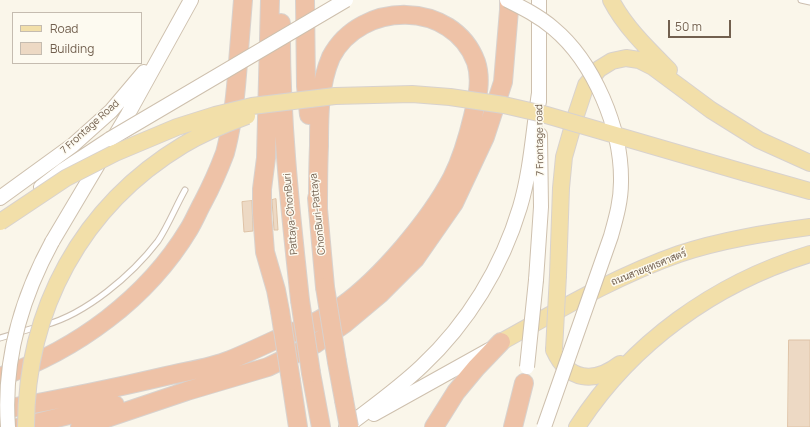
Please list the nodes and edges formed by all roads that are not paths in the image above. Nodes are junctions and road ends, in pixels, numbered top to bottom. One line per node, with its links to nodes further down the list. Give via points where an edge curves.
1 (191, 0): 12 (main road, 7 Frontage Road)
2 (243, 0): 29 (highway, via 233,116 226,146 208,192 189,229 138,293 95,329 57,352)
3 (270, 0): 33 (highway, bridge, via 262,213 265,252 280,311)
4 (281, 0): 32 (highway, Pattaya-ChonBuri, bridge, via 282,73 289,193 300,300)
5 (305, 0): 20 (highway, ChonBuri-Pattaya, via 306,86)
6 (346, 0): 21 (main road, bridge, via 110,139 63,170)
7 (508, 0): 30 (highway, via 510,10 503,82 485,137 454,203 415,259 381,293 315,344 268,367); 43 (main road, bridge, via 528,10 553,28 577,53 598,86 610,117 620,167 619,207 611,236)
8 (539, 0): 13 (main road, 7 Frontage road)
9 (611, 0): 15 (main road, via 643,44)
10 (801, 0): 11 (lane)
11 (810, 2)
12 (164, 49): 19 (main road, 7 Frontage Road, via 105,116 73,145); 34 (main road, bridge, via 52,242 25,299 12,352 8,386)
13 (538, 93): 28 (main road, 7 Frontage road, bridge, via 541,207); 38 (main road, via 520,207 491,276 448,339 422,366)
14 (335, 96): 18 (main road, bridge, via 412,94 504,105); 22 (main road, bridge, via 252,106 177,127 115,153 66,178); 36 (main road, bridge, via 253,114 217,127 184,144 125,188 83,237 52,294 33,350 28,382)
15 (711, 110): 16 (main road, via 759,140); 25 (main road, bridge, via 653,67 639,60 626,58 612,61 599,69 586,85 564,157 554,350 559,360 576,374 600,376 612,370)
16 (810, 163)
17 (185, 190): 26 (lane, via 158,240 129,274 97,300 56,322)
18 (810, 191)
19 (0, 198)
20 (318, 211): 31 (highway, via 319,116 323,82 331,58 343,37 360,20 382,11 406,8 430,13 451,24 467,42 477,64 480,88 466,142 452,177 432,210 404,247 343,306 312,325 228,361 124,386); 39 (highway, ChonBuri-Pattaya, bridge, via 337,362)
21 (0, 219)
22 (0, 222)
23 (810, 227): 27 (main road, ถนนสายยุทธศาสตร์, via 729,241 680,254 602,287)
24 (810, 254): 25 (main road, via 751,276 722,291)
25 (663, 331): 44 (main road, via 612,380 590,406)
26 (0, 338)
27 (501, 342): 39 (main road); 40 (highway, via 456,392)
28 (526, 375): 41 (highway); 42 (main road, 7 Frontage road)
29 (0, 377)
30 (187, 391): 35 (highway); 37 (highway)
31 (0, 410)
32 (320, 419)
33 (297, 425)
34 (8, 427)
35 (20, 427)
36 (26, 427)
37 (80, 427)
38 (346, 427)
39 (350, 427)
40 (434, 427)
41 (513, 427)
42 (518, 427)
43 (544, 427)
44 (577, 427)

